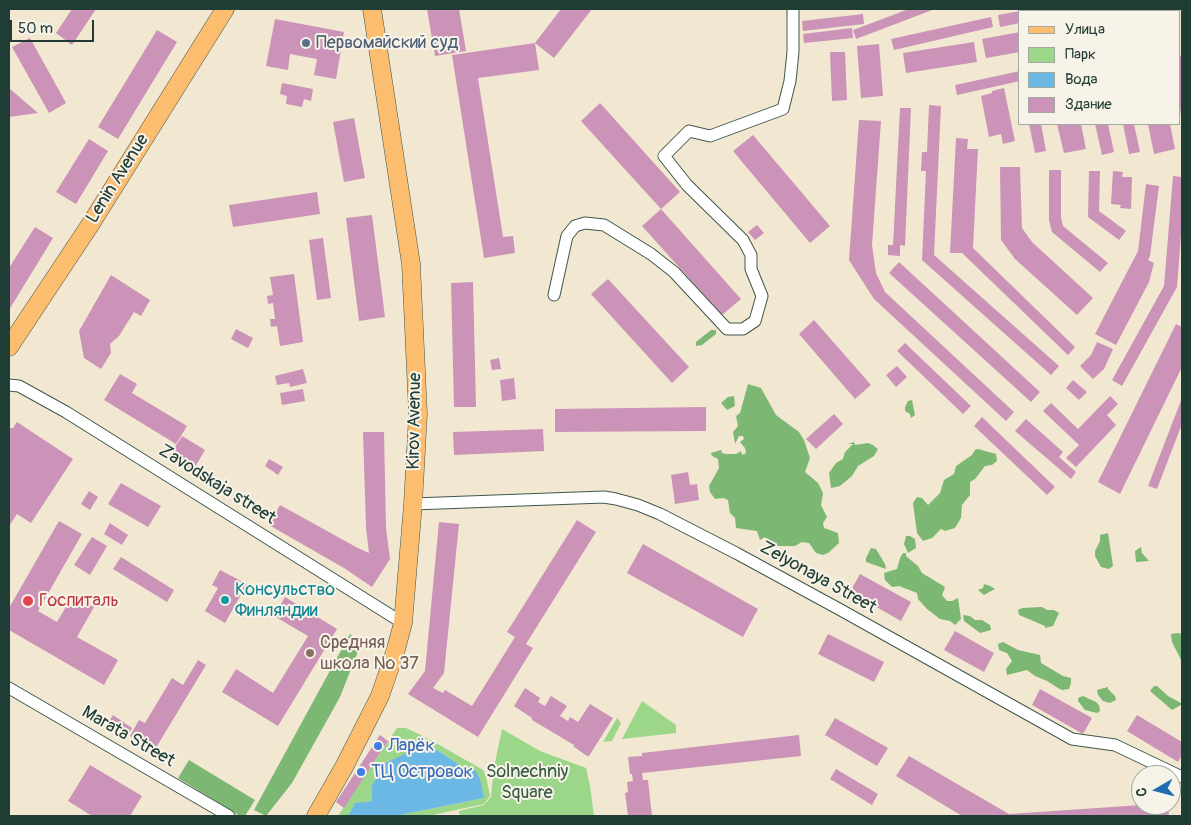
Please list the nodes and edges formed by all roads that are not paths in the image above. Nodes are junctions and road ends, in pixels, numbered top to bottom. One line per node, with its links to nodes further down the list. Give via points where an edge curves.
1 (225, 9): 5 (main road, Lenin Avenue, via 90,225)
2 (372, 9): 7 (main road, Kirov Avenue, via 411,264 418,414)
3 (793, 9): 4 (street, via 793,52 783,109 710,136 689,131 664,156 687,185 743,240 751,255 751,269 762,296 755,321 743,329 727,329 674,272 604,225 585,223 575,226 567,236)
4 (554, 295)
5 (9, 347)
6 (9, 384): 8 (street, Zavodskaja street, via 19,386 66,412)
7 (413, 504): 8 (main road, Kirov Avenue); 10 (street, Zelyonaya Street, via 604,497 638,505 822,599 1072,739 1115,745)
8 (403, 623): 12 (main road, Kirov Avenue, via 380,696)
9 (9, 688): 11 (street, Marata Street)
10 (1182, 777)
11 (229, 816)
12 (316, 816)

